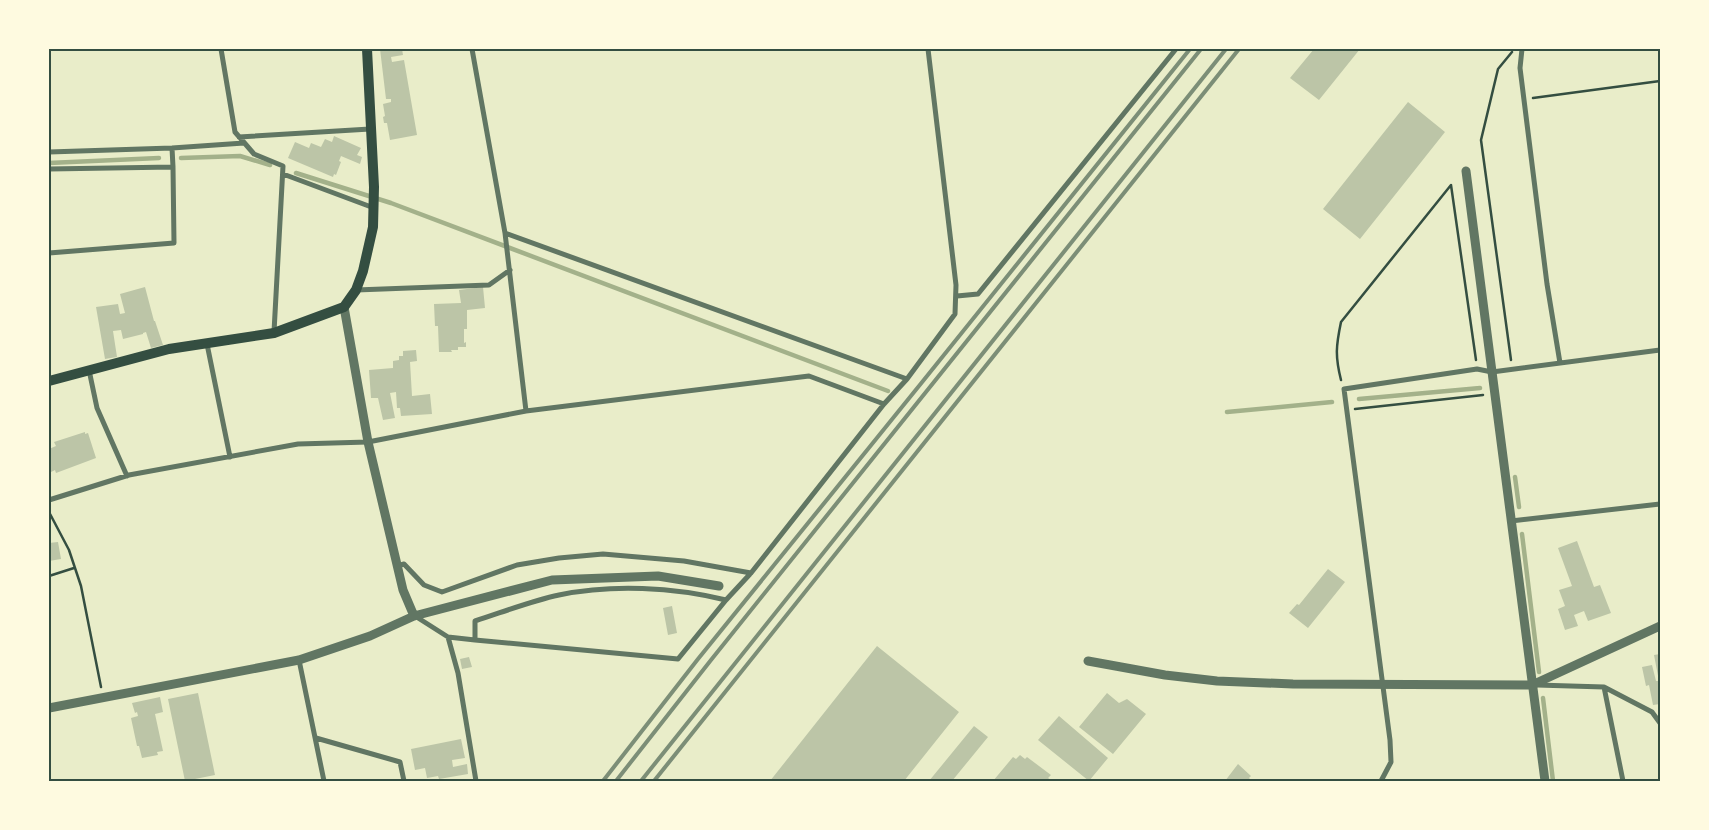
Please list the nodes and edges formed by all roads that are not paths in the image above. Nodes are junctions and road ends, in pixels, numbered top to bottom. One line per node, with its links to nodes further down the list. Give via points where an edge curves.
1 (221, 49): 8 (street, via 235,132)
2 (366, 49): 7 (main road)
3 (472, 49): 17 (street)
4 (928, 49): 21 (street)
5 (1176, 49): 21 (street, via 978,294)
6 (1522, 49): 26 (street, via 1520,68)
7 (370, 129): 8 (street); 16 (main road)
8 (239, 137): 9 (street)
9 (244, 143): 10 (street); 15 (street, via 254,154 283,166)
10 (172, 148): 11 (street); 12 (street)
11 (49, 152)
12 (173, 167): 13 (street); 18 (street, via 174,244)
13 (49, 169)
14 (1466, 171): 28 (street)
15 (282, 174): 16 (street); 23 (street)
16 (374, 207): 20 (main road, via 373,228)
17 (505, 233): 19 (street); 29 (street)
18 (49, 253)
19 (510, 270): 20 (street, via 488,285); 32 (street)
20 (356, 290): 22 (main road)
21 (957, 296): 29 (street, via 955,314)
22 (344, 307): 23 (main road); 33 (street)
23 (274, 333): 24 (main road)
24 (206, 344): 27 (main road); 34 (street)
25 (1660, 350): 26 (street)
26 (1560, 363): 28 (street)
27 (89, 370): 30 (main road); 35 (street, via 97,408)
28 (1492, 372): 38 (street); 49 (street, via 1477,369 1344,389)
29 (907, 379): 31 (street)
30 (49, 381)
31 (884, 404): 32 (street, via 809,376); 40 (street)
32 (526, 411): 33 (street)
33 (368, 442): 34 (street, via 298,444); 39 (street)
34 (230, 457): 35 (street)
35 (127, 476): 36 (street)
36 (49, 500)
37 (1660, 504): 38 (street)
38 (1511, 521): 50 (street)
39 (397, 566): 40 (street, via 404,564 424,585 442,592 518,565 602,554 684,561); 43 (street)
40 (751, 573): 42 (street)
41 (719, 586): 43 (street, via 658,576 552,580)
42 (726, 600): 46 (street, via 677,590 605,588 558,595 475,621); 46 (street, via 678,659)
43 (414, 616): 45 (street); 47 (street, via 370,636)
44 (1660, 626): 50 (street)
45 (448, 638): 46 (street); 57 (street, via 458,674)
46 (475, 640)
47 (299, 660): 52 (street); 54 (street)
48 (1088, 661): 49 (street, via 1164,675 1216,680)
49 (1382, 684): 50 (street); 58 (street, via 1391,762)
50 (1532, 685): 51 (street); 59 (street)
51 (1604, 687): 53 (street, via 1652,712); 60 (street)
52 (49, 708)
53 (1660, 723)
54 (316, 738): 55 (street); 56 (street, via 400,762)
55 (324, 781)
56 (404, 781)
57 (476, 781)
58 (1381, 781)
59 (1545, 781)
60 (1623, 781)

